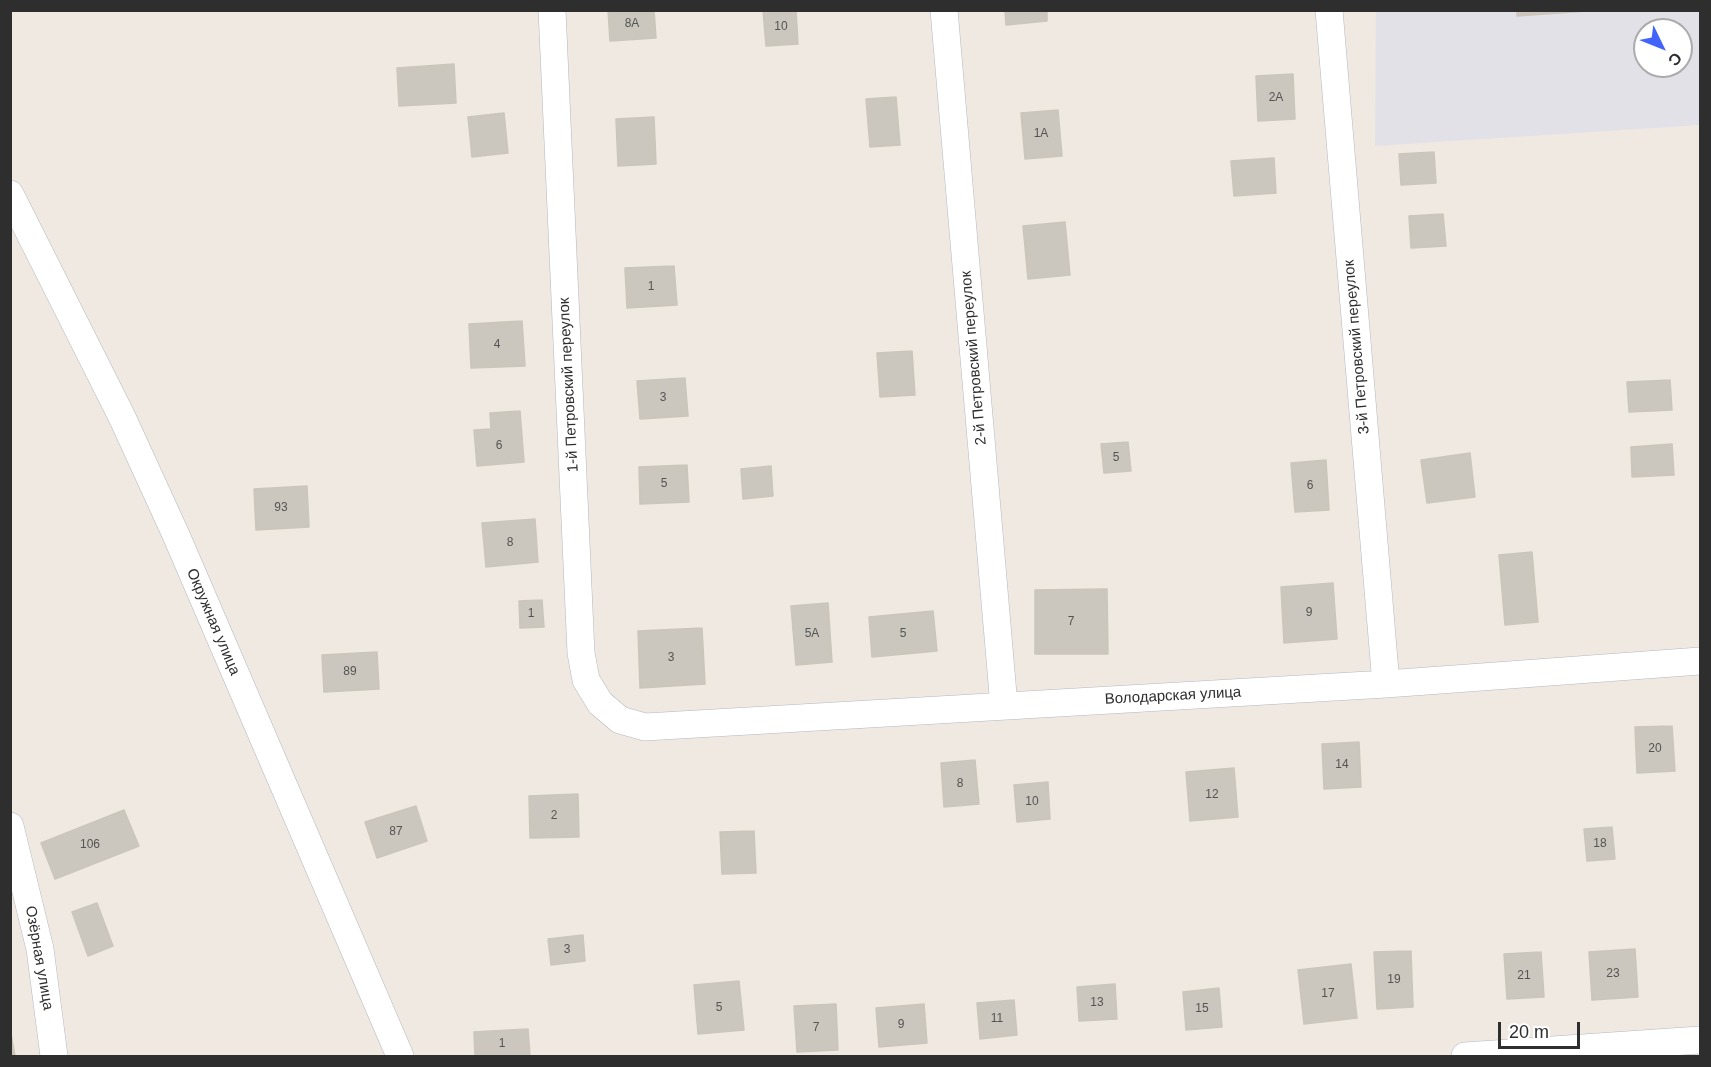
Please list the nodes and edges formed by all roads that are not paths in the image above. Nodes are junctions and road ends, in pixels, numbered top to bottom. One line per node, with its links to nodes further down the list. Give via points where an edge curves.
1 (552, 10): 8 (street, 1-й Петровский переулок, via 581,653 586,680 600,703 620,720)
2 (944, 10): 7 (street, 2-й Петровский переулок)
3 (1329, 10): 6 (street, 3-й Петровский переулок)
4 (10, 194): 12 (street, Окружная улица, via 122,417 176,535)
5 (1701, 661): 6 (street, Володарская улица)
6 (1386, 684): 7 (street, Володарская улица)
7 (1004, 706): 8 (street, Володарская улица)
8 (645, 727)
9 (10, 826): 11 (street, Озёрная улица, via 40,949)
10 (1701, 1040): 13 (street)
11 (54, 1056)
12 (399, 1056)
13 (1465, 1056)

